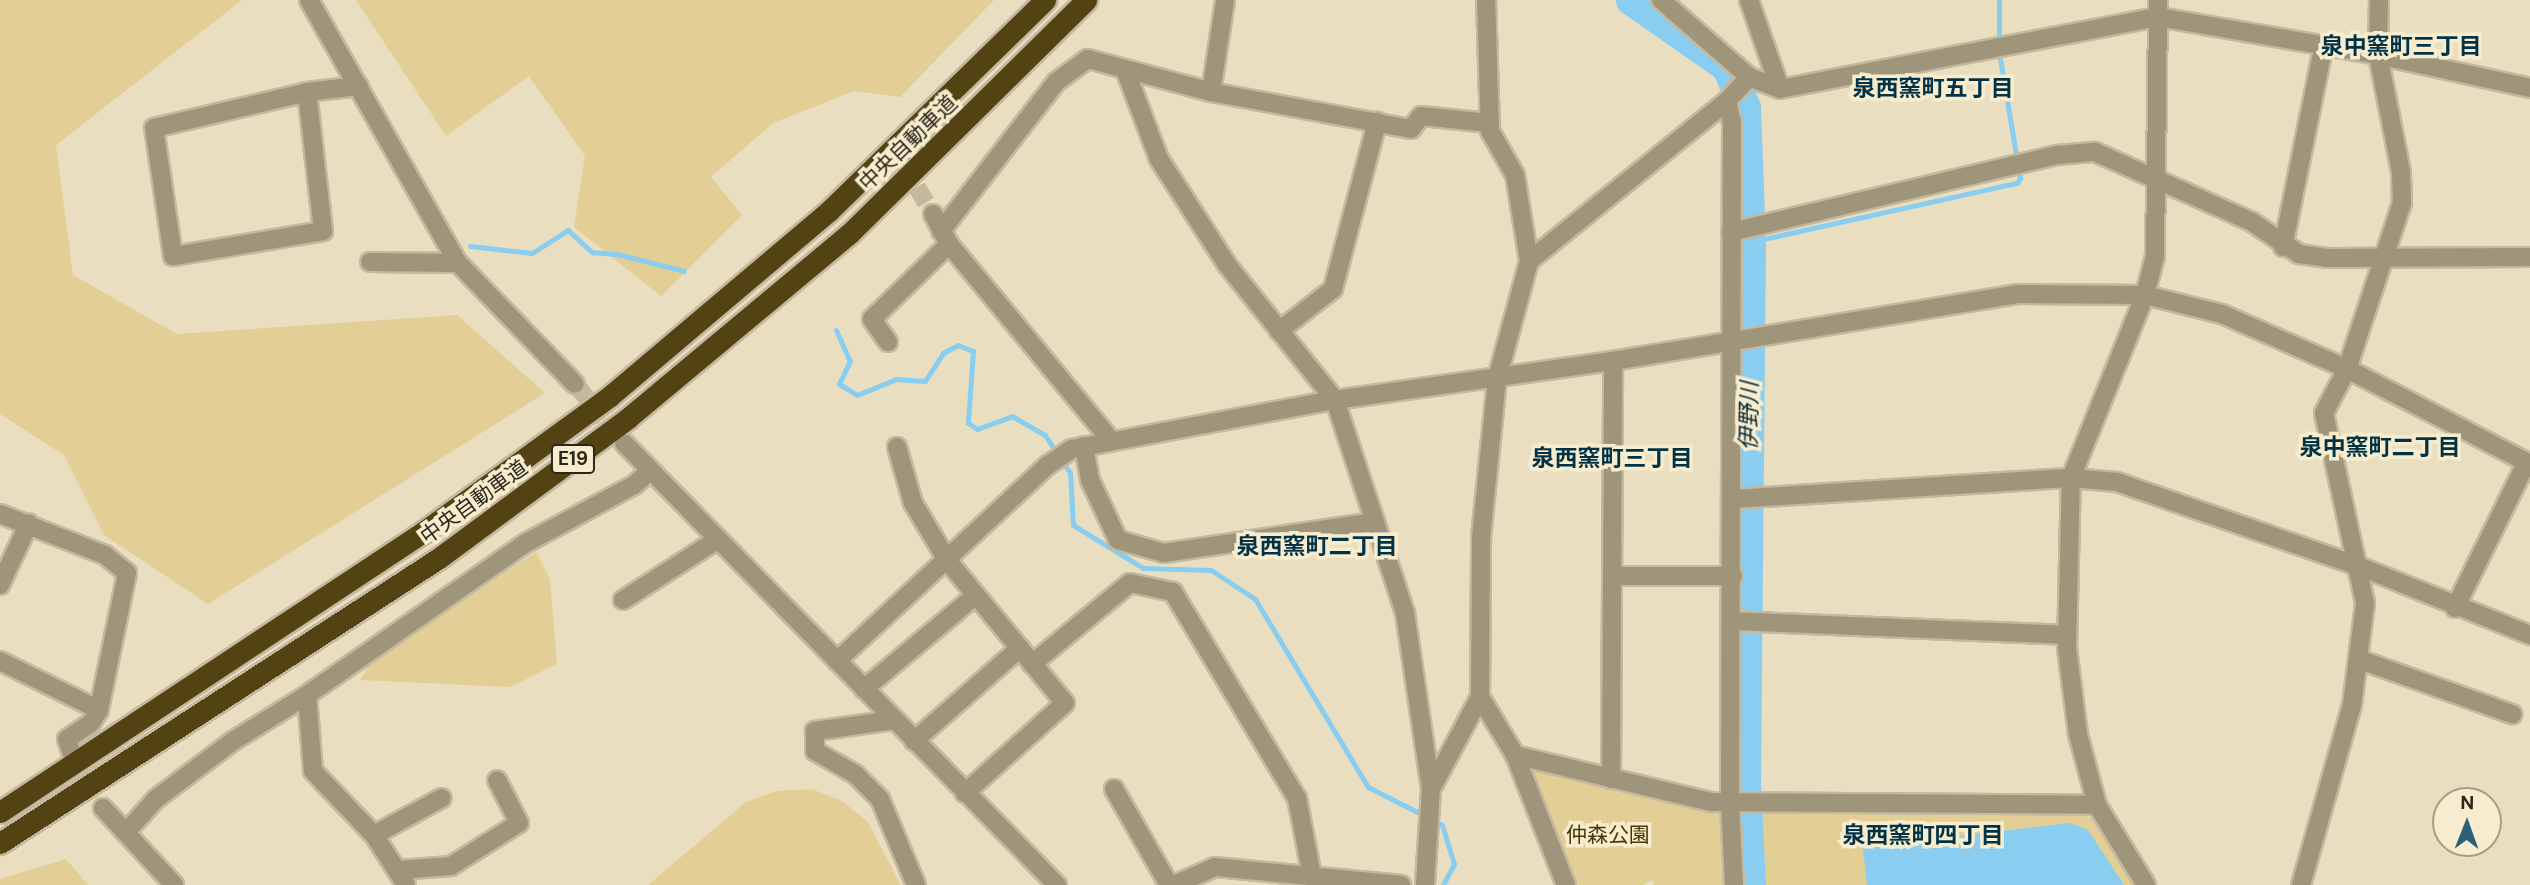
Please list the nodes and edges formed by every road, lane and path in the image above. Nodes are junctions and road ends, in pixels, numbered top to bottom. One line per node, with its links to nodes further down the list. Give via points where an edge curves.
1 (309, 0): 14 (street)
2 (1045, 0): 87 (highway, 中央自動車道 / E19, via 829,211 610,396 423,532)
3 (1086, 0): 90 (highway, 中央自動車道 / E19, via 849,234 628,418 439,558)
4 (1225, 0): 18 (street)
5 (1486, 0): 21 (street)
6 (1661, 0): 13 (street)
7 (1749, 0): 16 (street)
8 (2379, 0): 11 (street)
9 (2158, 8): 10 (street); 16 (street, via 2023,43); 22 (street)
10 (2323, 48): 11 (street); 26 (street)
11 (2378, 55): 15 (street); 28 (street, via 2401,172 2402,203)
12 (1126, 72): 18 (street); 25 (street, via 1088,59 1073,66 989,164); 33 (street, via 1159,159 1228,266)
13 (1749, 77): 16 (street); 19 (street)
14 (359, 86): 17 (street); 31 (street)
15 (2530, 88)
16 (1780, 89)
17 (307, 92): 17 (street, via 154,128 173,256 323,231)
18 (1211, 92): 20 (street)
19 (1727, 101): 24 (street); 29 (street)
20 (1377, 122): 21 (street, via 1411,129 1421,116); 33 (street, via 1334,289)
21 (1490, 123): 29 (street, via 1515,175)
22 (2159, 179): 24 (street, via 2095,152 2031,161); 26 (street, via 2252,222); 32 (street, via 2155,256)
23 (933, 214): 25 (street)
24 (1731, 232): 34 (street)
25 (945, 237): 35 (street, via 872,318); 41 (street)
26 (2283, 247): 28 (street, via 2327,258)
27 (2530, 257): 28 (street)
28 (2385, 258): 37 (street)
29 (1529, 261): 38 (street)
30 (370, 262): 31 (street)
31 (458, 263): 39 (street)
32 (2145, 295): 34 (street, via 2018,294); 37 (street, via 2222,314); 47 (street)
33 (1279, 331): 40 (street)
34 (1731, 340): 36 (street); 48 (street)
35 (888, 342)
36 (1612, 361): 38 (street); 55 (street)
37 (2347, 369): 45 (street); 54 (street, via 2325,413)
38 (1497, 379): 40 (street); 71 (street, via 1480,537)
39 (575, 384)
40 (1335, 400): 41 (street); 50 (street)
41 (1112, 442): 44 (street)
42 (624, 443): 46 (street)
43 (897, 447): 53 (street, via 913,503)
44 (1078, 448): 50 (street, via 1118,540 1164,553); 53 (street, via 1048,465)
45 (2528, 464): 60 (street)
46 (649, 472): 52 (street); 70 (street, via 634,485 524,544)
47 (2071, 478): 48 (street); 54 (street, via 2117,482); 62 (street)
48 (1733, 499): 56 (street)
49 (0, 514): 51 (street)
50 (1375, 522): 81 (street, via 1405,613)
51 (29, 523): 57 (street); 72 (street, via 105,555 127,573)
52 (717, 540): 59 (street); 67 (street)
53 (947, 560): 58 (street); 67 (street)
54 (2356, 565): 60 (street); 65 (street, via 2365,603)
55 (1615, 576): 56 (street); 78 (street)
56 (1733, 576): 61 (street)
57 (0, 584)
58 (976, 596): 64 (street); 69 (street)
59 (623, 600)
60 (2455, 608): 63 (street)
61 (1733, 621): 62 (street); 84 (street)
62 (2067, 635): 85 (street, via 2078,734)
63 (2530, 635)
64 (1020, 649): 68 (street); 75 (street)
65 (2358, 659): 73 (street); 102 (street, via 2352,705)
66 (0, 661): 72 (street)
67 (836, 661): 69 (street)
68 (1032, 664): 82 (street, via 1065,703); 91 (street, via 1130,583 1173,592 1297,798)
69 (863, 689): 74 (street)
70 (307, 695): 88 (street, via 233,741 156,799); 89 (street, via 313,771)
71 (1480, 696): 77 (street); 81 (street)
72 (99, 710): 76 (street, via 90,723 67,739)
73 (2512, 714)
74 (894, 720): 75 (street); 94 (street, via 815,731 815,751 855,774 880,799)
75 (914, 741): 82 (street)
76 (72, 754)
77 (1515, 755): 78 (street); 99 (street)
78 (1611, 779): 84 (street, via 1711,803)
79 (497, 780): 92 (street, via 519,823 451,866)
80 (1114, 789): 96 (street)
81 (1431, 789): 98 (street)
82 (965, 793): 95 (street)
83 (442, 799): 89 (street)
84 (1730, 803): 85 (street); 100 (street)
85 (2097, 805): 101 (street)
86 (103, 808): 88 (street)
87 (0, 812)
88 (128, 830): 93 (street)
89 (374, 835): 92 (street)
90 (0, 843)
91 (1312, 876): 96 (street, via 1215,867); 97 (street)
92 (402, 877)
93 (174, 885)
94 (916, 885)
95 (1057, 885)
96 (1171, 885)
97 (1401, 885)
98 (1425, 885)
99 (1566, 885)
100 (1734, 885)
101 (2146, 885)
102 (2301, 885)

